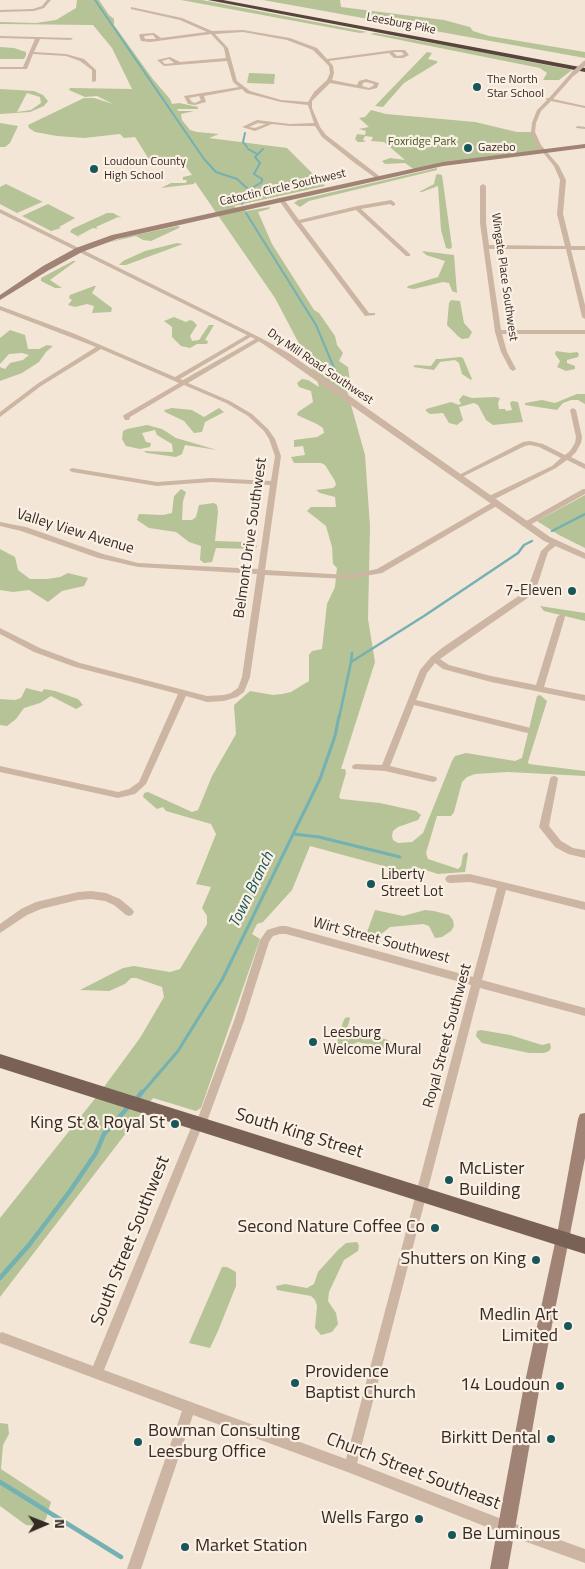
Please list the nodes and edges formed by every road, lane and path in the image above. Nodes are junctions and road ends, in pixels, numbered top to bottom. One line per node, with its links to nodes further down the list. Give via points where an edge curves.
1 (49, 0): 5 (street, via 43,7 33,10)
2 (212, 0): 18 (highway, Leesburg Pike)
3 (241, 0): 15 (highway, Leesburg Pike)
4 (132, 8): 6 (street, via 181,19)
5 (0, 12)
6 (212, 32): 10 (street); 13 (street, via 226,48); 14 (street, via 243,31 288,39 311,47)
7 (0, 37): 8 (street)
8 (38, 38): 9 (street); 12 (street)
9 (70, 39)
10 (159, 39)
11 (390, 52): 14 (street)
12 (31, 54): 17 (street, via 23,68); 19 (street, via 66,55 82,60 94,70)
13 (229, 59): 16 (street); 22 (street, via 235,82)
14 (326, 60): 20 (street, via 332,70)
15 (585, 63): 24 (street, bridge)
16 (178, 64)
17 (0, 68)
18 (585, 70)
19 (94, 81)
20 (329, 82): 21 (street); 25 (street, via 313,96)
21 (359, 87)
22 (242, 88): 23 (street); 25 (street, via 266,98)
23 (201, 95)
24 (548, 99): 26 (street); 32 (street, via 533,128)
25 (310, 104): 28 (street)
26 (585, 107)
27 (272, 123): 28 (street)
28 (317, 124): 33 (street, via 324,136)
29 (578, 127): 30 (street)
30 (585, 128)
31 (585, 146): 32 (main road, Catoctin Circle Southwest)
32 (543, 150): 34 (main road, Catoctin Circle Southwest, via 443,164); 43 (street, via 563,180 560,214)
33 (358, 163): 34 (street); 35 (street)
34 (379, 178): 35 (main road, Catoctin Circle Southwest)
35 (371, 180): 37 (main road, Catoctin Circle Southwest)
36 (483, 186): 42 (street, Wingate Place Southwest)
37 (281, 200): 41 (street); 45 (main road, Catoctin Circle Southwest, via 121,235)
38 (393, 204): 39 (street)
39 (357, 208): 41 (street); 46 (street)
40 (0, 211): 45 (street, Dry Mill Road Southwest)
41 (297, 222): 49 (street, via 367,315)
42 (486, 247): 43 (street); 51 (street, Wingate Place Southwest)
43 (568, 248): 44 (street); 50 (street)
44 (585, 248)
45 (79, 250): 47 (main road, Catoctin Circle Southwest); 53 (street, Dry Mill Road Southwest)
46 (408, 255)
47 (0, 298)
48 (0, 308): 55 (street, Belmont Drive Southwest)
49 (373, 314)
50 (585, 317)
51 (498, 332): 52 (street); 56 (street, Wingate Place Southwest)
52 (585, 332)
53 (251, 334): 54 (street, Dry Mill Road Southwest); 57 (street)
54 (259, 339): 57 (street); 64 (street, Dry Mill Road Southwest)
55 (100, 346): 57 (street, Belmont Drive Southwest); 59 (street, via 39,385)
56 (513, 369)
57 (179, 381): 60 (street, via 126,416); 65 (street, Belmont Drive Southwest, via 228,402 257,421 276,449)
58 (574, 410): 61 (street, via 578,442)
59 (0, 415)
60 (127, 419)
61 (566, 458): 62 (street); 64 (street, via 541,445 523,444); 67 (street)
62 (585, 467)
63 (72, 470): 65 (street, via 157,484 211,480)
64 (458, 477): 67 (street, Dry Mill Road Southwest)
65 (275, 483): 73 (street, Belmont Drive Southwest)
66 (585, 491): 70 (street)
67 (489, 499): 68 (street, Dry Mill Road Southwest)
68 (496, 504): 70 (street, Dry Mill Road Southwest); 73 (street, Valley View Avenue, via 370,574 336,577)
69 (0, 524): 73 (street, Valley View Avenue, via 128,563)
70 (525, 524): 71 (street, Dry Mill Road Southwest)
71 (555, 543): 72 (street, Dry Mill Road Southwest); 76 (street, via 545,551 533,586 526,595)
72 (585, 556)
73 (261, 574): 78 (street, Belmont Drive Southwest, via 246,677 241,690 216,700)
74 (561, 617): 77 (street)
75 (0, 631): 78 (street, Belmont Drive Southwest, via 57,658)
76 (434, 660): 77 (street, via 452,669); 80 (street, via 423,672)
77 (539, 689): 79 (street)
78 (183, 693): 84 (street, via 142,784 132,792 118,794)
79 (585, 698)
80 (412, 702): 81 (street); 83 (street)
81 (527, 730)
82 (356, 767): 83 (street)
83 (385, 768): 85 (street)
84 (0, 769)
85 (433, 779)
86 (554, 780): 87 (street, via 544,827 558,844)
87 (585, 854)
88 (450, 879): 89 (street, via 470,878)
89 (502, 886): 90 (street); 94 (street, Royal Street Southwest)
90 (585, 906)
91 (129, 912): 92 (street, via 106,897 78,896 39,905)
92 (0, 929)
93 (286, 930): 94 (street, Wirt Street Southwest); 98 (street, South Street Southwest, via 270,933 266,940)
94 (478, 983): 95 (street, Wirt Street Southwest); 99 (street, Royal Street Southwest)
95 (585, 1012)
96 (0, 1061): 98 (main road, South King Street)
97 (585, 1119): 100 (main road)
98 (200, 1124): 99 (main road, South King Street); 103 (street, South Street Southwest)
99 (422, 1194): 100 (main road, South King Street); 105 (street)
100 (563, 1239): 101 (main road, South King Street); 106 (main road, via 531,1390)
101 (585, 1246)
102 (2, 1338): 103 (street, Church Street Southeast)
103 (96, 1373): 104 (street, Church Street Southeast)
104 (189, 1409): 105 (street, Church Street Southeast); 108 (street)
105 (350, 1467): 106 (street, Church Street Southeast)
106 (507, 1528): 107 (street, Church Street Southeast); 109 (main road)
107 (585, 1556)
108 (134, 1569)
109 (500, 1569)

